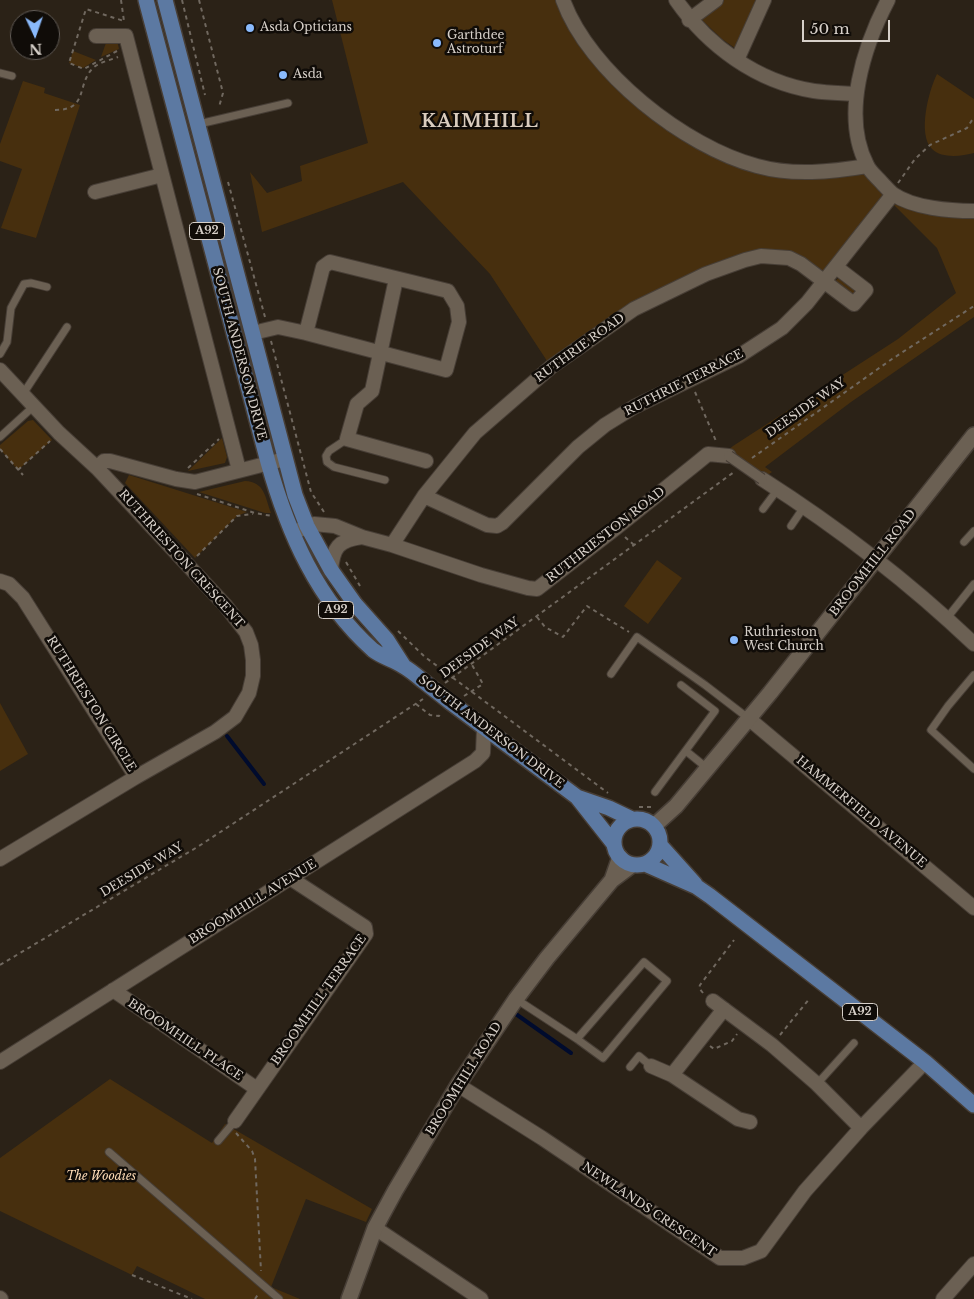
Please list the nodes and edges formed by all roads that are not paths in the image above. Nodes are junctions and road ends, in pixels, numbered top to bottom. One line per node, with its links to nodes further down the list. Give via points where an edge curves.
1 (146, 0): 39 (main road, SOUTH ANDERSON DRIVE / A92)
2 (165, 0): 15 (main road, SOUTH ANDERSON DRIVE / A92)
3 (563, 0): 16 (street, via 584,40 635,96 655,113 722,153 758,166 799,172 834,172)
4 (676, 0): 8 (street)
5 (716, 0): 8 (street)
6 (764, 0): 10 (street)
7 (888, 0): 13 (street, via 877,21)
8 (690, 20): 10 (street, via 713,44)
9 (96, 36): 17 (street, via 126,36)
10 (737, 60): 13 (street, via 791,86)
11 (0, 73): 12 (lane)
12 (12, 76)
13 (856, 94): 16 (street, via 859,141)
14 (288, 103): 15 (lane)
15 (205, 123): 26 (main road, SOUTH ANDERSON DRIVE / A92)
16 (867, 166): 19 (street)
17 (162, 175): 18 (street); 41 (street)
18 (95, 192)
19 (893, 194): 20 (street, via 934,208); 21 (street, RUTHRIE TERRACE)
20 (974, 211)
21 (836, 267): 23 (street, RUTHRIE TERRACE); 23 (street, RUTHRIE ROAD, via 866,290 854,304)
22 (396, 279): 27 (street, via 333,261 325,264); 28 (street); 28 (street, via 448,292 456,306 459,322 446,370)
23 (824, 282): 45 (street, RUTHRIE ROAD, via 789,258 761,256 706,274 634,309 551,367 475,433); 45 (street, RUTHRIE TERRACE, via 782,328 738,356 634,407 605,425 502,524 487,526)
24 (48, 287): 29 (lane, via 24,284 11,308 7,342)
25 (67, 327): 31 (lane)
26 (261, 331): 27 (street, via 278,327); 37 (main road, SOUTH ANDERSON DRIVE / A92)
27 (306, 333): 28 (street)
28 (380, 352): 35 (street, via 372,391 357,404)
29 (0, 354)
30 (0, 370): 31 (street)
31 (23, 394): 32 (street)
32 (34, 406): 34 (lane); 40 (street)
33 (974, 435): 55 (street, BROOMHILL ROAD)
34 (0, 437)
35 (347, 440): 38 (street); 43 (lane, via 328,452 327,462 334,467)
36 (729, 456): 42 (street, bridge); 54 (street, RUTHRIESTON ROAD, via 708,454 696,462 537,589 481,575)
37 (285, 458): 39 (street); 48 (main road, SOUTH ANDERSON DRIVE / A92)
38 (426, 461)
39 (268, 462): 41 (street); 51 (main road, SOUTH ANDERSON DRIVE / A92)
40 (97, 468): 41 (street, via 104,461 110,461 195,482); 70 (street, RUTHRIESTON CRESCENT, via 225,605 246,632 253,660 249,693 235,717 216,732)
41 (239, 470)
42 (762, 479): 44 (street)
43 (385, 480)
44 (778, 489): 46 (street); 47 (lane)
45 (424, 496): 54 (street, RUTHRIE ROAD)
46 (804, 508): 49 (lane); 55 (street)
47 (763, 509)
48 (307, 526): 51 (street); 52 (street, RUTHRIESTON ROAD, via 331,525); 56 (main road, SOUTH ANDERSON DRIVE / A92)
49 (791, 526)
50 (974, 530): 53 (lane)
51 (292, 533): 61 (main road, SOUTH ANDERSON DRIVE / A92, via 322,590 349,626 375,651)
52 (362, 537): 54 (street, RUTHRIESTON ROAD); 56 (street, via 340,543)
53 (964, 542)
54 (392, 545)
55 (876, 558): 59 (street); 65 (street, BROOMHILL ROAD)
56 (330, 570): 61 (main road, SOUTH ANDERSON DRIVE / A92)
57 (0, 581): 70 (street, RUTHRIESTON CIRCLE, via 9,584 23,598)
58 (974, 584): 59 (lane)
59 (946, 618): 60 (street)
60 (974, 644)
61 (404, 666): 66 (main road, SOUTH ANDERSON DRIVE / A92, bridge)
62 (611, 674): 65 (lane, via 637,637)
63 (974, 675): 69 (lane, via 931,730)
64 (681, 685): 67 (lane, via 715,711)
65 (748, 718): 68 (street, BROOMHILL ROAD); 80 (street, HAMMERFIELD AVENUE)
66 (484, 728): 72 (main road, SOUTH ANDERSON DRIVE / A92); 78 (street, BROOMHILL AVENUE, via 483,753 475,761)
67 (686, 752): 68 (lane); 71 (lane)
68 (707, 768): 74 (street, BROOMHILL ROAD, via 676,806)
69 (974, 770)
70 (136, 776): 77 (street, RUTHRIESTON CIRCLE)
71 (655, 792)
72 (577, 797): 73 (main road, A92); 76 (main road, A92)
73 (632, 812): 74 (main road, A92); 76 (main road, via 615,835)
74 (654, 826): 75 (main road, A92)
75 (660, 845): 76 (main road, via 652,859); 79 (main road, A92)
76 (628, 857): 79 (main road, A92); 82 (street, BROOMHILL ROAD)
77 (0, 859)
78 (290, 878): 81 (street, BROOMHILL AVENUE); 92 (street, BROOMHILL TERRACE, via 365,927 366,934)
79 (697, 887): 86 (main road, A92)
80 (974, 908)
81 (113, 990): 85 (street, BROOMHILL AVENUE); 92 (street, BROOMHILL PLACE)
82 (516, 999): 83 (lane); 91 (street, BROOMHILL ROAD)
83 (577, 1039): 83 (lane, via 603,1058 667,981 644,962)
84 (854, 1043): 90 (lane)
85 (0, 1062)
86 (925, 1062): 93 (main road, A92); 96 (street, NEWLANDS CRESCENT)
87 (652, 1066): 88 (lane, via 639,1056); 89 (street)
88 (630, 1067)
89 (672, 1075): 90 (street, via 700,1039 719,1005); 95 (street, via 738,1119)
90 (817, 1084): 96 (street)
91 (458, 1085): 96 (street, NEWLANDS CRESCENT, via 720,1258 743,1258 761,1251 805,1191); 99 (street, BROOMHILL ROAD)
92 (257, 1089): 94 (street, BROOMHILL TERRACE)
93 (974, 1105)
94 (235, 1121): 97 (lane)
95 (750, 1122)
96 (860, 1128)
97 (218, 1142)
98 (109, 1152): 102 (lane)
99 (375, 1228): 101 (street); 103 (street, BROOMHILL ROAD)
100 (974, 1264): 104 (street)
101 (478, 1298)
102 (279, 1299)
103 (349, 1299)
104 (943, 1299)

